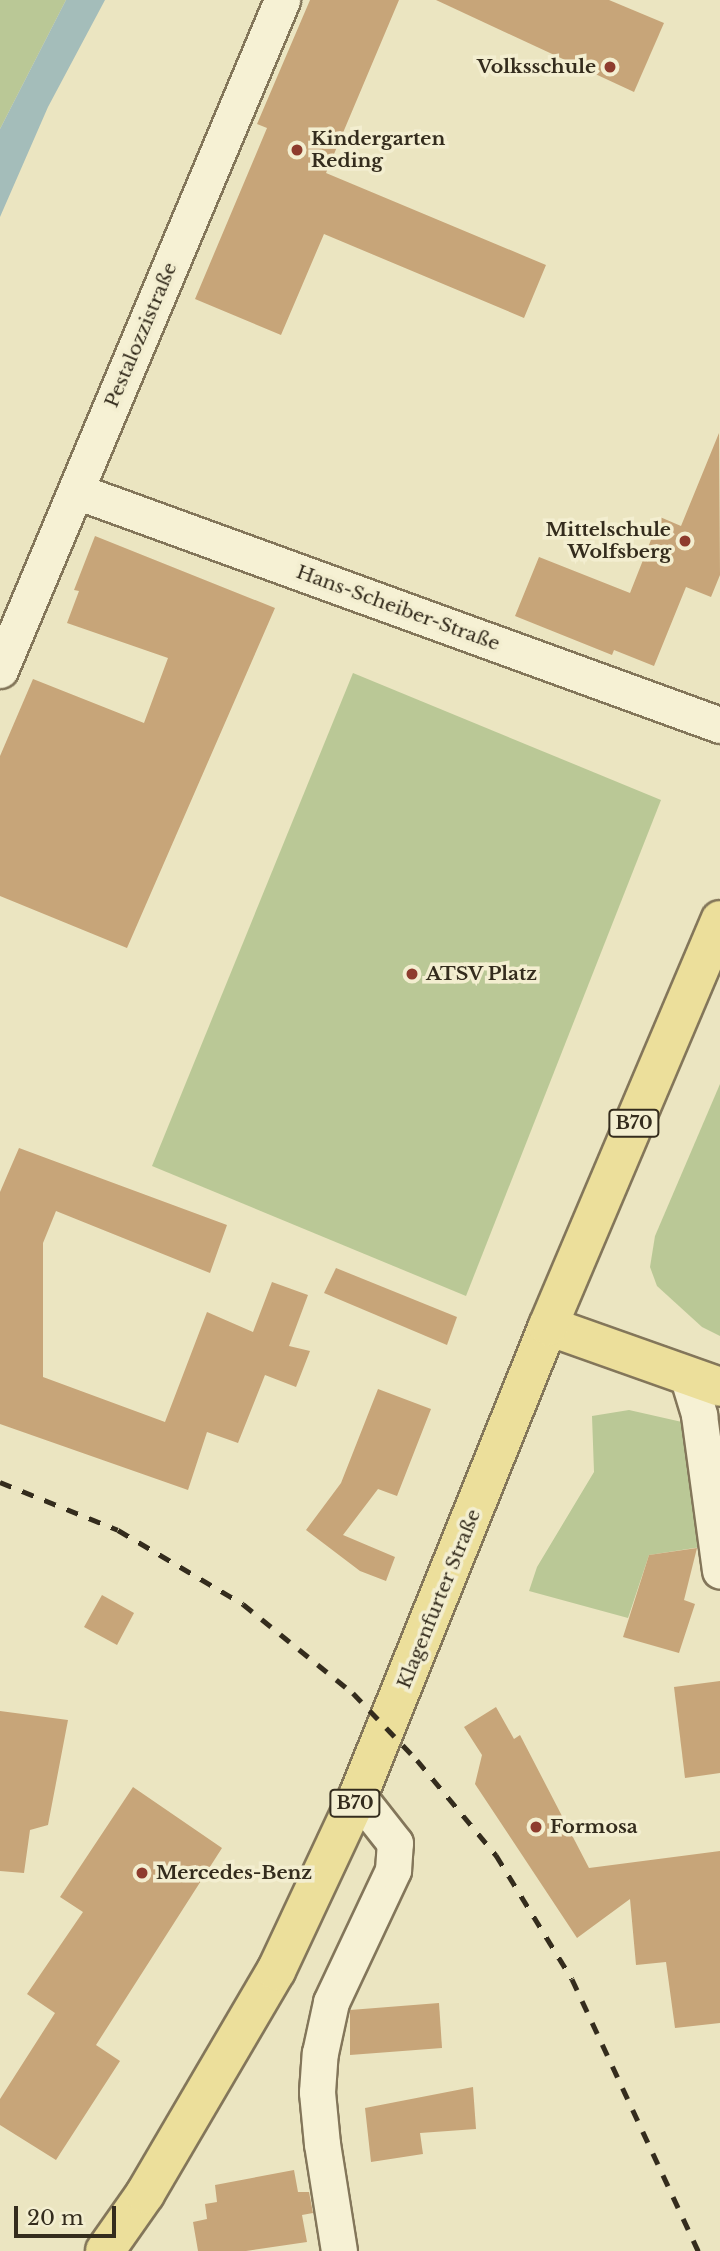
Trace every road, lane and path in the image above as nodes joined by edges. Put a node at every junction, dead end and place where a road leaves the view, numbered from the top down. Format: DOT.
graph roads {
  1 [pos="282,0"];
  2 [pos="76,491"];
  3 [pos="0,670"];
  4 [pos="720,725"];
  5 [pos="720,920"];
  6 [pos="548,1326"];
  7 [pos="704,1382"];
  8 [pos="720,1571"];
  9 [pos="358,1796"];
  10 [pos="105,2251"];
  11 [pos="339,2251"];
  1 -- 2 [label="street, Pestalozzistraße"];
  2 -- 3 [label="street, Pestalozzistraße"];
  2 -- 4 [label="street, Hans-Scheiber-Straße"];
  5 -- 6 [label="main road, Klagenfurter Straße / B70"];
  6 -- 7 [label="main road"];
  6 -- 9 [label="main road, Klagenfurter Straße / B70"];
  7 -- 8 [label="street"];
  9 -- 10 [label="main road, Klagenfurter Straße / B70"];
  9 -- 11 [label="street"];
}
